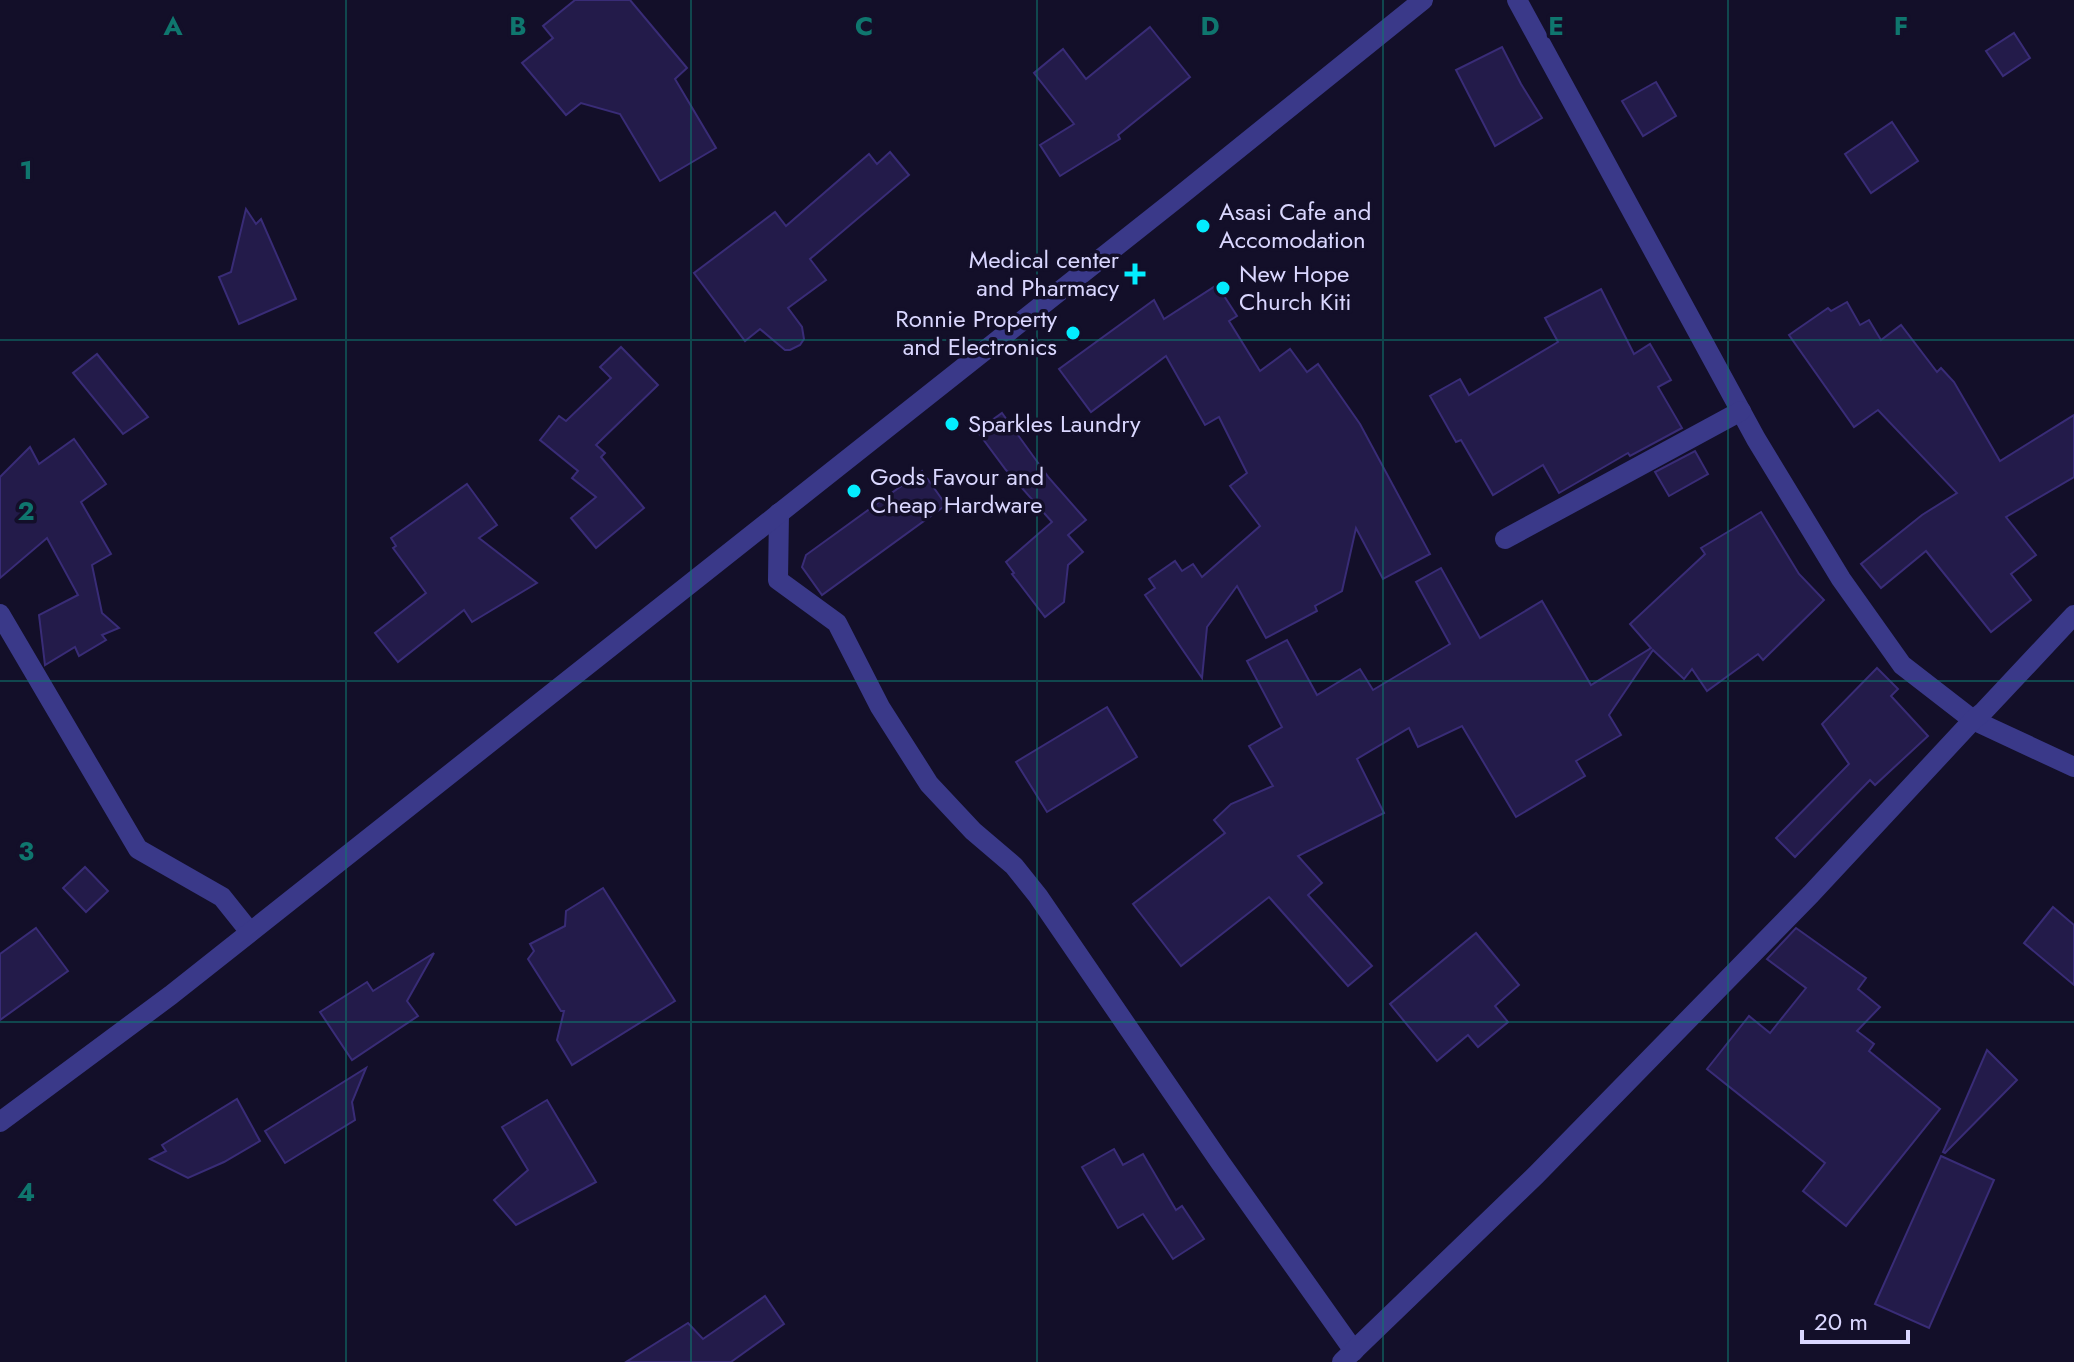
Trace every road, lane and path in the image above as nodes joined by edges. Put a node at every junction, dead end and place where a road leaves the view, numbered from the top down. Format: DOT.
graph roads {
  1 [pos="1423,0"];
  2 [pos="1517,0"];
  3 [pos="1741,411"];
  4 [pos="779,513"];
  5 [pos="1505,539"];
  6 [pos="0,614"];
  7 [pos="2074,615"];
  8 [pos="1973,720"];
  9 [pos="2074,767"];
  10 [pos="250,932"];
  11 [pos="0,1122"];
  12 [pos="1348,1356"];
  1 -- 4 [label="street"];
  2 -- 3 [label="street"];
  3 -- 5 [label="street"];
  3 -- 8 [label="street"];
  4 -- 10 [label="street"];
  4 -- 12 [label="street"];
  6 -- 10 [label="street"];
  7 -- 8 [label="street"];
  8 -- 9 [label="street"];
  8 -- 12 [label="street"];
  10 -- 11 [label="street"];
}
